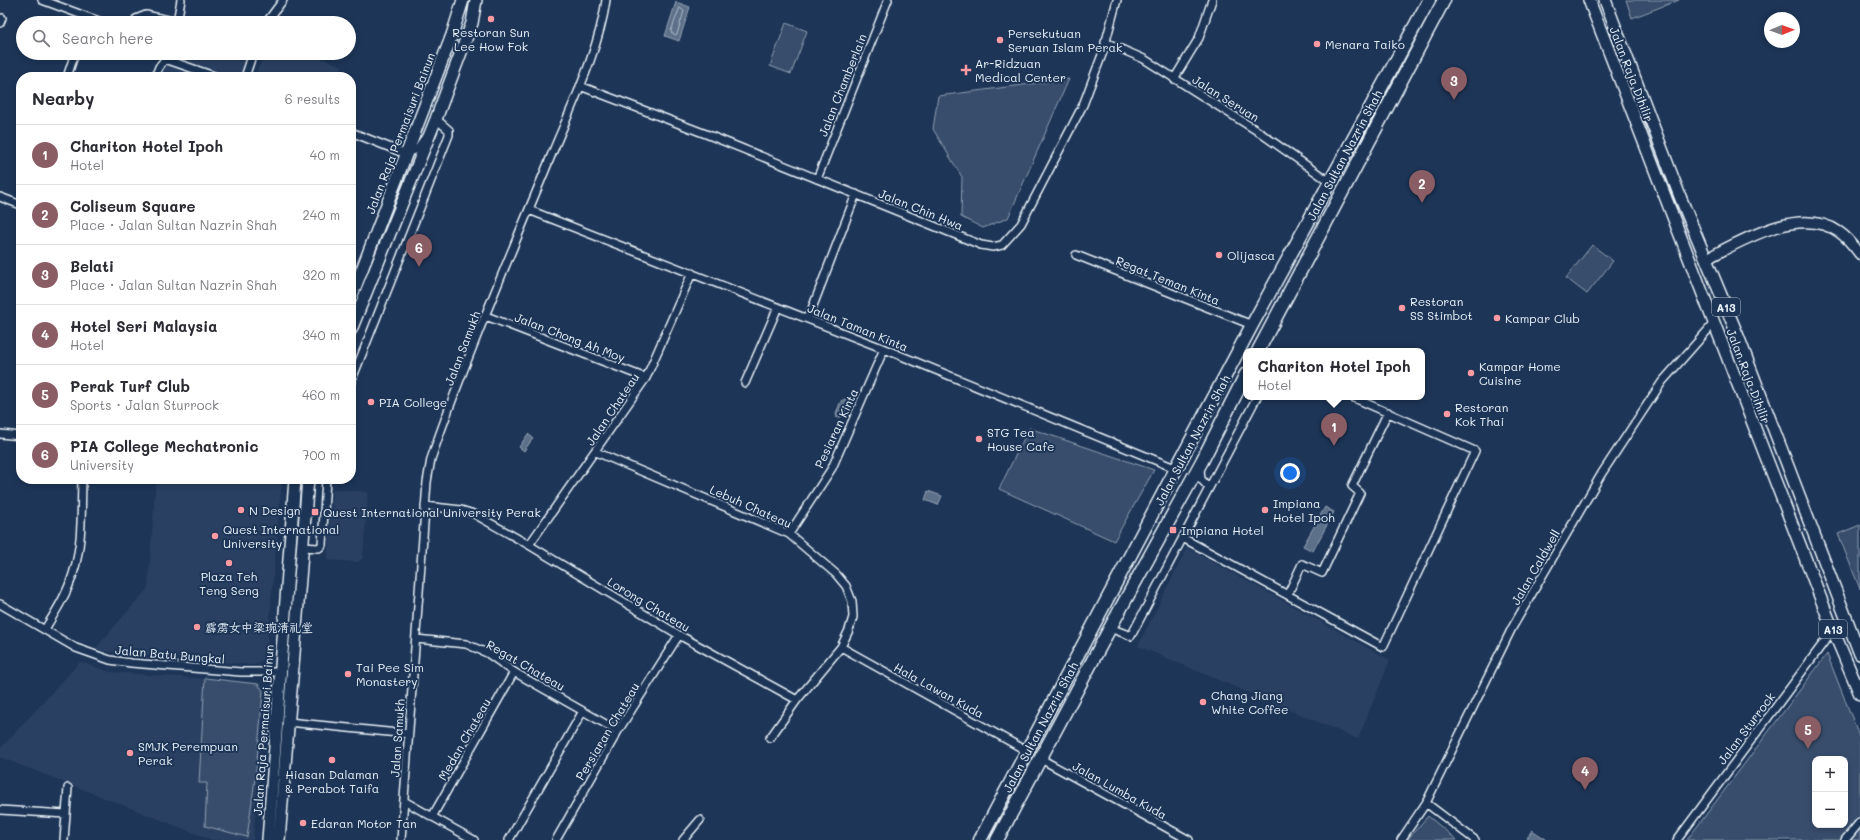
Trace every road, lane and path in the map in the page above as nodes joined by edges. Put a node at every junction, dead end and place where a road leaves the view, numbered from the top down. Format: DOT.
graph roads {
  1 [pos="42,0"];
  2 [pos="181,0"];
  3 [pos="283,0"];
  4 [pos="463,0"];
  5 [pos="476,0"];
  6 [pos="606,0"];
  7 [pos="888,0"];
  8 [pos="1116,0"];
  9 [pos="1212,0"];
  10 [pos="1429,0"];
  11 [pos="1444,0"];
  12 [pos="1589,0"];
  13 [pos="1605,0"];
  14 [pos="85,16"];
  15 [pos="179,16"];
  16 [pos="271,16"];
  17 [pos="1105,42"];
  18 [pos="72,60"];
  19 [pos="161,60"];
  20 [pos="173,60"];
  21 [pos="251,60"];
  22 [pos="68,72"];
  23 [pos="156,72"];
  24 [pos="204,72"];
  25 [pos="247,72"];
  26 [pos="1174,79"];
  27 [pos="580,86"];
  28 [pos="435,121"];
  29 [pos="356,134"];
  30 [pos="406,154"];
  31 [pos="817,178"];
  32 [pos="1330,182"];
  33 [pos="856,194"];
  34 [pos="0,197"];
  35 [pos="16,203"];
  36 [pos="529,210"];
  37 [pos="1860,254"];
  38 [pos="1076,255"];
  39 [pos="1706,259"];
  40 [pos="692,273"];
  41 [pos="356,285"];
  42 [pos="778,307"];
  43 [pos="486,316"];
  44 [pos="356,318"];
  45 [pos="808,319"];
  46 [pos="1715,322"];
  47 [pos="1252,325"];
  48 [pos="884,348"];
  49 [pos="1260,348"];
  50 [pos="356,369"];
  51 [pos="646,378"];
  52 [pos="1243,380"];
  53 [pos="745,383"];
  54 [pos="1243,383"];
  55 [pos="1220,386"];
  56 [pos="1255,400"];
  57 [pos="1359,400"];
  58 [pos="1227,410"];
  59 [pos="1388,412"];
  60 [pos="0,434"];
  61 [pos="16,436"];
  62 [pos="596,452"];
  63 [pos="1202,461"];
  64 [pos="1177,469"];
  65 [pos="82,484"];
  66 [pos="295,484"];
  67 [pos="308,484"];
  68 [pos="326,484"];
  69 [pos="1209,488"];
  70 [pos="425,506"];
  71 [pos="789,534"];
  72 [pos="1183,538"];
  73 [pos="530,545"];
  74 [pos="302,547"];
  75 [pos="1288,594"];
  76 [pos="0,604"];
  77 [pos="1110,628"];
  78 [pos="45,629"];
  79 [pos="1833,630"];
  80 [pos="296,634"];
  81 [pos="679,635"];
  82 [pos="416,639"];
  83 [pos="841,647"];
  84 [pos="1860,654"];
  85 [pos="280,672"];
  86 [pos="514,672"];
  87 [pos="1860,694"];
  88 [pos="797,700"];
  89 [pos="583,711"];
  90 [pos="288,722"];
  91 [pos="618,731"];
  92 [pos="408,734"];
  93 [pos="770,738"];
  94 [pos="1027,751"];
  95 [pos="1041,759"];
  96 [pos="68,788"];
  97 [pos="404,801"];
  98 [pos="1426,802"];
  99 [pos="0,810"];
  100 [pos="66,814"];
  101 [pos="432,817"];
  102 [pos="700,820"];
  103 [pos="1860,822"];
  104 [pos="64,840"];
  105 [pos="268,840"];
  106 [pos="279,840"];
  107 [pos="401,840"];
  108 [pos="474,840"];
  109 [pos="509,840"];
  110 [pos="556,840"];
  111 [pos="683,840"];
  112 [pos="980,840"];
  113 [pos="997,840"];
  114 [pos="1189,840"];
  115 [pos="1401,840"];
  116 [pos="1475,840"];
  117 [pos="1677,840"];
  118 [pos="1845,840"];
  1 -- 14 [label="street"];
  2 -- 15 [label="street"];
  3 -- 16 [label="street"];
  4 -- 30 [label="main road, Jalan Raja Permaisuri Bainun"];
  5 -- 28 [label="main road"];
  6 -- 27 [label="street, Jalan Samukh"];
  7 -- 31 [label="street, Jalan Chamberlain"];
  8 -- 17 [label="street, Jalan Chin Hwa"];
  9 -- 26 [label="street"];
  10 -- 32 [label="highway, Jalan Sultan Nazrin Shah"];
  11 -- 49 [label="highway, Jalan Sultan Nazrin Shah"];
  12 -- 46 [label="main road, Jalan Raja Dihilir / A13"];
  13 -- 39 [label="main road, Jalan Raja Dihilir / A13"];
  17 -- 26 [label="street, Jalan Seruan"];
  17 -- 33 [label="street, Jalan Chin Hwa"];
  18 -- 22 [label="street"];
  19 -- 23 [label="street"];
  20 -- 24 [label="street"];
  21 -- 25 [label="street"];
  26 -- 32 [label="street, Jalan Seruan"];
  27 -- 31 [label="street, Jalan Chin Hwa"];
  27 -- 36 [label="street, Jalan Samukh"];
  28 -- 30 [label="street"];
  28 -- 44 [label="main road"];
  28 -- 50 [label="street"];
  29 -- 30 [label="street"];
  30 -- 41 [label="main road, Jalan Raja Permaisuri Bainun"];
  31 -- 33 [label="street, Jalan Chin Hwa"];
  32 -- 47 [label="highway, Jalan Sultan Nazrin Shah"];
  33 -- 45 [label="street"];
  34 -- 35 [label="street"];
  36 -- 40 [label="street, Jalan Taman Kinta"];
  36 -- 43 [label="street, Jalan Samukh"];
  37 -- 39 [label="street"];
  38 -- 47 [label="street, Regat Teman Kinta"];
  39 -- 84 [label="main road, Jalan Raja Dihilir / A13"];
  40 -- 42 [label="street, Jalan Taman Kinta"];
  40 -- 51 [label="street, Jalan Chateau"];
  42 -- 45 [label="street, Jalan Taman Kinta"];
  42 -- 53 [label="street"];
  43 -- 51 [label="street, Jalan Chong Ah Moy"];
  43 -- 70 [label="street, Jalan Samukh"];
  45 -- 48 [label="street, Jalan Taman Kinta"];
  46 -- 79 [label="main road, Jalan Raja Dihilir / A13"];
  46 -- 98 [label="street, Jalan Caldwell"];
  47 -- 55 [label="highway, Jalan Sultan Nazrin Shah"];
  48 -- 64 [label="street, Jalan Taman Kinta"];
  48 -- 71 [label="street, Pesiaran Kinta"];
  51 -- 62 [label="street, Jalan Chateau"];
  52 -- 55 [label="highway"];
  54 -- 58 [label="highway, Jalan Sultan Nazrin Shah"];
  55 -- 64 [label="highway, Jalan Sultan Nazrin Shah"];
  56 -- 69 [label="street"];
  57 -- 59 [label="street"];
  58 -- 63 [label="highway, Jalan Sultan Nazrin Shah"];
  58 -- 64 [label="highway"];
  59 -- 75 [label="street"];
  59 -- 75 [label="street"];
  60 -- 61 [label="street"];
  62 -- 71 [label="street, Lebuh Chateau"];
  62 -- 73 [label="street, Jalan Chateau"];
  63 -- 69 [label="street"];
  63 -- 77 [label="highway, Jalan Sultan Nazrin Shah"];
  64 -- 94 [label="highway, Jalan Sultan Nazrin Shah"];
  65 -- 78 [label="street"];
  66 -- 85 [label="main road, Jalan Raja Permaisuri Bainun"];
  67 -- 74 [label="main road, Jalan Raja Permaisuri Bainun"];
  68 -- 74 [label="street"];
  69 -- 72 [label="street"];
  70 -- 73 [label="street, Lorong Chateau"];
  70 -- 82 [label="street, Jalan Samukh"];
  71 -- 83 [label="street, Lebuh Chateau"];
  72 -- 75 [label="street"];
  72 -- 77 [label="street"];
  73 -- 81 [label="street, Lorong Chateau"];
  74 -- 80 [label="main road, Jalan Raja Permaisuri Bainun"];
  76 -- 78 [label="street, Jalan Batu Bungkal"];
  77 -- 95 [label="highway, Jalan Sultan Nazrin Shah"];
  78 -- 85 [label="street, Jalan Batu Bungkal"];
  79 -- 87 [label="main road, Jalan Raja Dihilir / A13"];
  79 -- 117 [label="street, Jalan Sturrock"];
  80 -- 85 [label="main road"];
  80 -- 90 [label="main road, Jalan Raja Permaisuri Bainun"];
  81 -- 88 [label="street, Lorong Chateau"];
  81 -- 91 [label="street, Persiaran Chateau"];
  82 -- 86 [label="street, Regat Chateau"];
  82 -- 92 [label="street, Jalan Samukh"];
  83 -- 88 [label="street"];
  83 -- 94 [label="street, Hala Lawan Kuda"];
  85 -- 105 [label="main road, Jalan Raja Permaisuri Bainun"];
  86 -- 89 [label="street, Regat Chateau"];
  86 -- 101 [label="street, Medan Chateau"];
  88 -- 93 [label="street"];
  89 -- 91 [label="street, Regat Chateau"];
  89 -- 109 [label="street"];
  90 -- 92 [label="street"];
  90 -- 106 [label="main road, Jalan Raja Permaisuri Bainun"];
  91 -- 110 [label="street, Persiaran Chateau"];
  92 -- 97 [label="street, Jalan Samukh"];
  94 -- 112 [label="highway, Jalan Sultan Nazrin Shah"];
  95 -- 113 [label="highway, Jalan Sultan Nazrin Shah"];
  95 -- 114 [label="street, Jalan Lumba Kuda"];
  96 -- 100 [label="street"];
  97 -- 101 [label="street"];
  97 -- 107 [label="street, Jalan Samukh"];
  98 -- 115 [label="street, Jalan Caldwell"];
  98 -- 116 [label="street"];
  99 -- 100 [label="street"];
  100 -- 104 [label="street"];
  101 -- 108 [label="street"];
  102 -- 111 [label="street"];
  103 -- 118 [label="street"];
}
